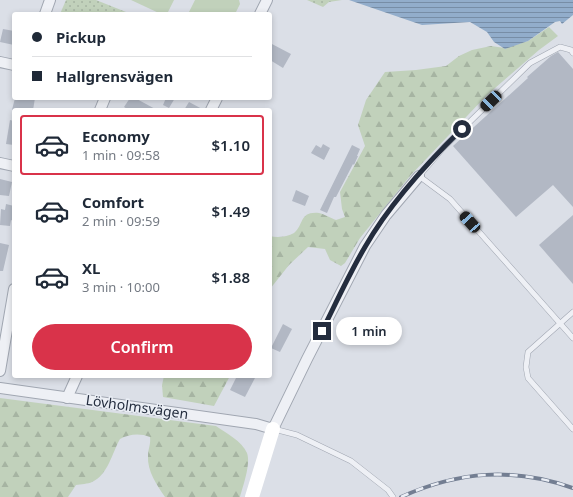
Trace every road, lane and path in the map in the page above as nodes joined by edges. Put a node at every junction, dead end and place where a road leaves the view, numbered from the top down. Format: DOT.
graph roads {
  1 [pos="50,0"];
  2 [pos="267,0"];
  3 [pos="47,12"];
  4 [pos="261,12"];
  5 [pos="573,53"];
  6 [pos="0,62"];
  7 [pos="12,65"];
  8 [pos="0,163"];
  9 [pos="12,166"];
  10 [pos="419,176"];
  11 [pos="12,301"];
  12 [pos="573,312"];
  13 [pos="560,324"];
  14 [pos="573,338"];
  15 [pos="0,371"];
  16 [pos="76,378"];
  17 [pos="0,388"];
  18 [pos="67,398"];
  19 [pos="273,429"];
  20 [pos="573,429"];
  21 [pos="252,497"];
  22 [pos="393,497"];
  1 -- 3 [label="street"];
  2 -- 4 [label="street"];
  5 -- 10 [label="lane"];
  6 -- 7 [label="street"];
  8 -- 9 [label="street"];
  10 -- 13 [label="lane"];
  10 -- 19 [label="street"];
  11 -- 15 [label="street"];
  12 -- 13 [label="lane"];
  13 -- 14 [label="lane"];
  13 -- 20 [label="lane"];
  16 -- 18 [label="street"];
  17 -- 18 [label="street, Lövholmsvägen"];
  18 -- 19 [label="street, Lövholmsvägen"];
  19 -- 21 [label="street"];
  19 -- 22 [label="lane"];
}
